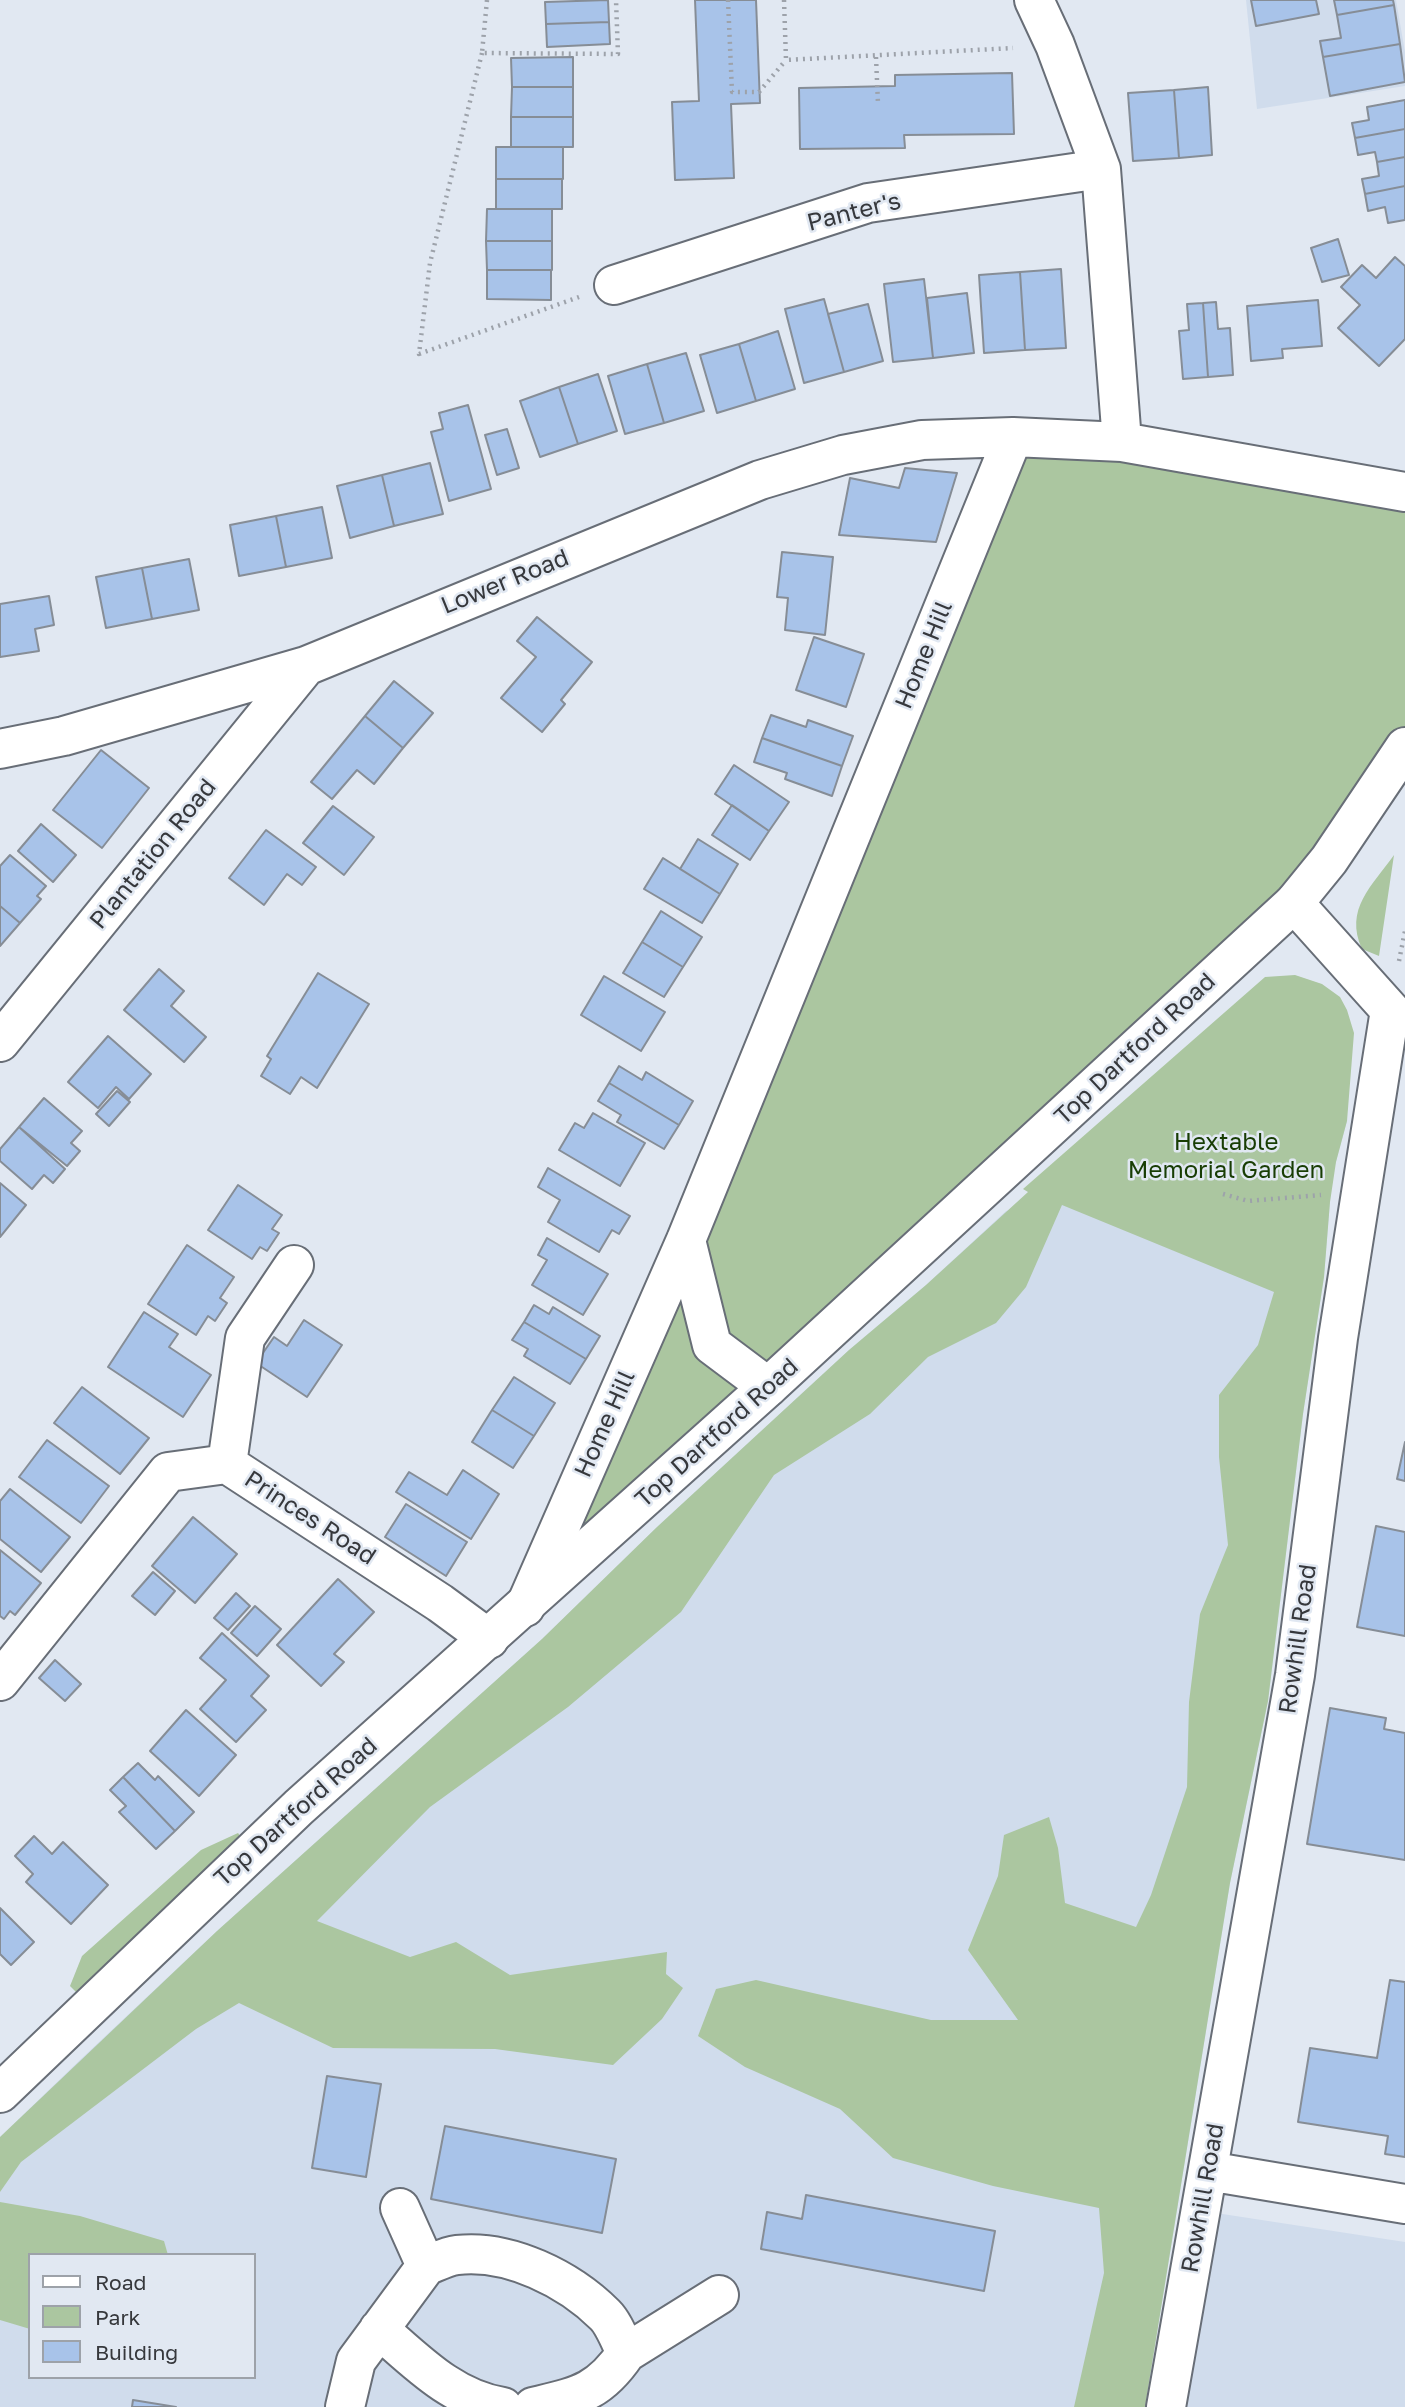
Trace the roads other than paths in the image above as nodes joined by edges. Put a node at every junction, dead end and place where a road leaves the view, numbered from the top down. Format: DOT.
graph roads {
  1 [pos="1034,0"];
  2 [pos="1101,169"];
  3 [pos="614,285"];
  4 [pos="1013,437"];
  5 [pos="1122,442"];
  6 [pos="1405,492"];
  7 [pos="306,666"];
  8 [pos="1405,747"];
  9 [pos="0,749"];
  10 [pos="1294,903"];
  11 [pos="0,1042"];
  12 [pos="685,1240"];
  13 [pos="294,1265"];
  14 [pos="768,1387"];
  15 [pos="226,1464"];
  16 [pos="525,1608"];
  17 [pos="489,1639"];
  18 [pos="0,1681"];
  19 [pos="0,2093"];
  20 [pos="1208,2171"];
  21 [pos="1405,2204"];
  22 [pos="400,2208"];
  23 [pos="426,2266"];
  24 [pos="719,2295"];
  25 [pos="379,2329"];
  26 [pos="626,2353"];
  27 [pos="345,2407"];
  28 [pos="503,2407"];
  29 [pos="533,2407"];
  30 [pos="1166,2407"];
  1 -- 2 [label="street"];
  2 -- 3 [label="street, Panter's"];
  2 -- 5 [label="street"];
  4 -- 5 [label="street"];
  4 -- 7 [label="street, Lower Road"];
  4 -- 12 [label="street, Home Hill"];
  5 -- 6 [label="street"];
  7 -- 9 [label="street, Lower Road"];
  7 -- 11 [label="street, Plantation Road"];
  8 -- 10 [label="street, Top Dartford Road"];
  10 -- 14 [label="street, Top Dartford Road"];
  10 -- 20 [label="street, Rowhill Road"];
  12 -- 14 [label="street"];
  12 -- 16 [label="street, Home Hill"];
  13 -- 15 [label="street"];
  14 -- 16 [label="street, Top Dartford Road"];
  15 -- 17 [label="street, Princes Road"];
  15 -- 18 [label="street, Princes Road"];
  16 -- 17 [label="street, Top Dartford Road"];
  17 -- 19 [label="street, Top Dartford Road"];
  20 -- 21 [label="street"];
  20 -- 30 [label="street, Rowhill Road"];
  22 -- 23 [label="street"];
  23 -- 25 [label="street"];
  23 -- 26 [label="street"];
  24 -- 26 [label="street"];
  25 -- 27 [label="street"];
  25 -- 28 [label="street"];
  26 -- 29 [label="street"];
}
